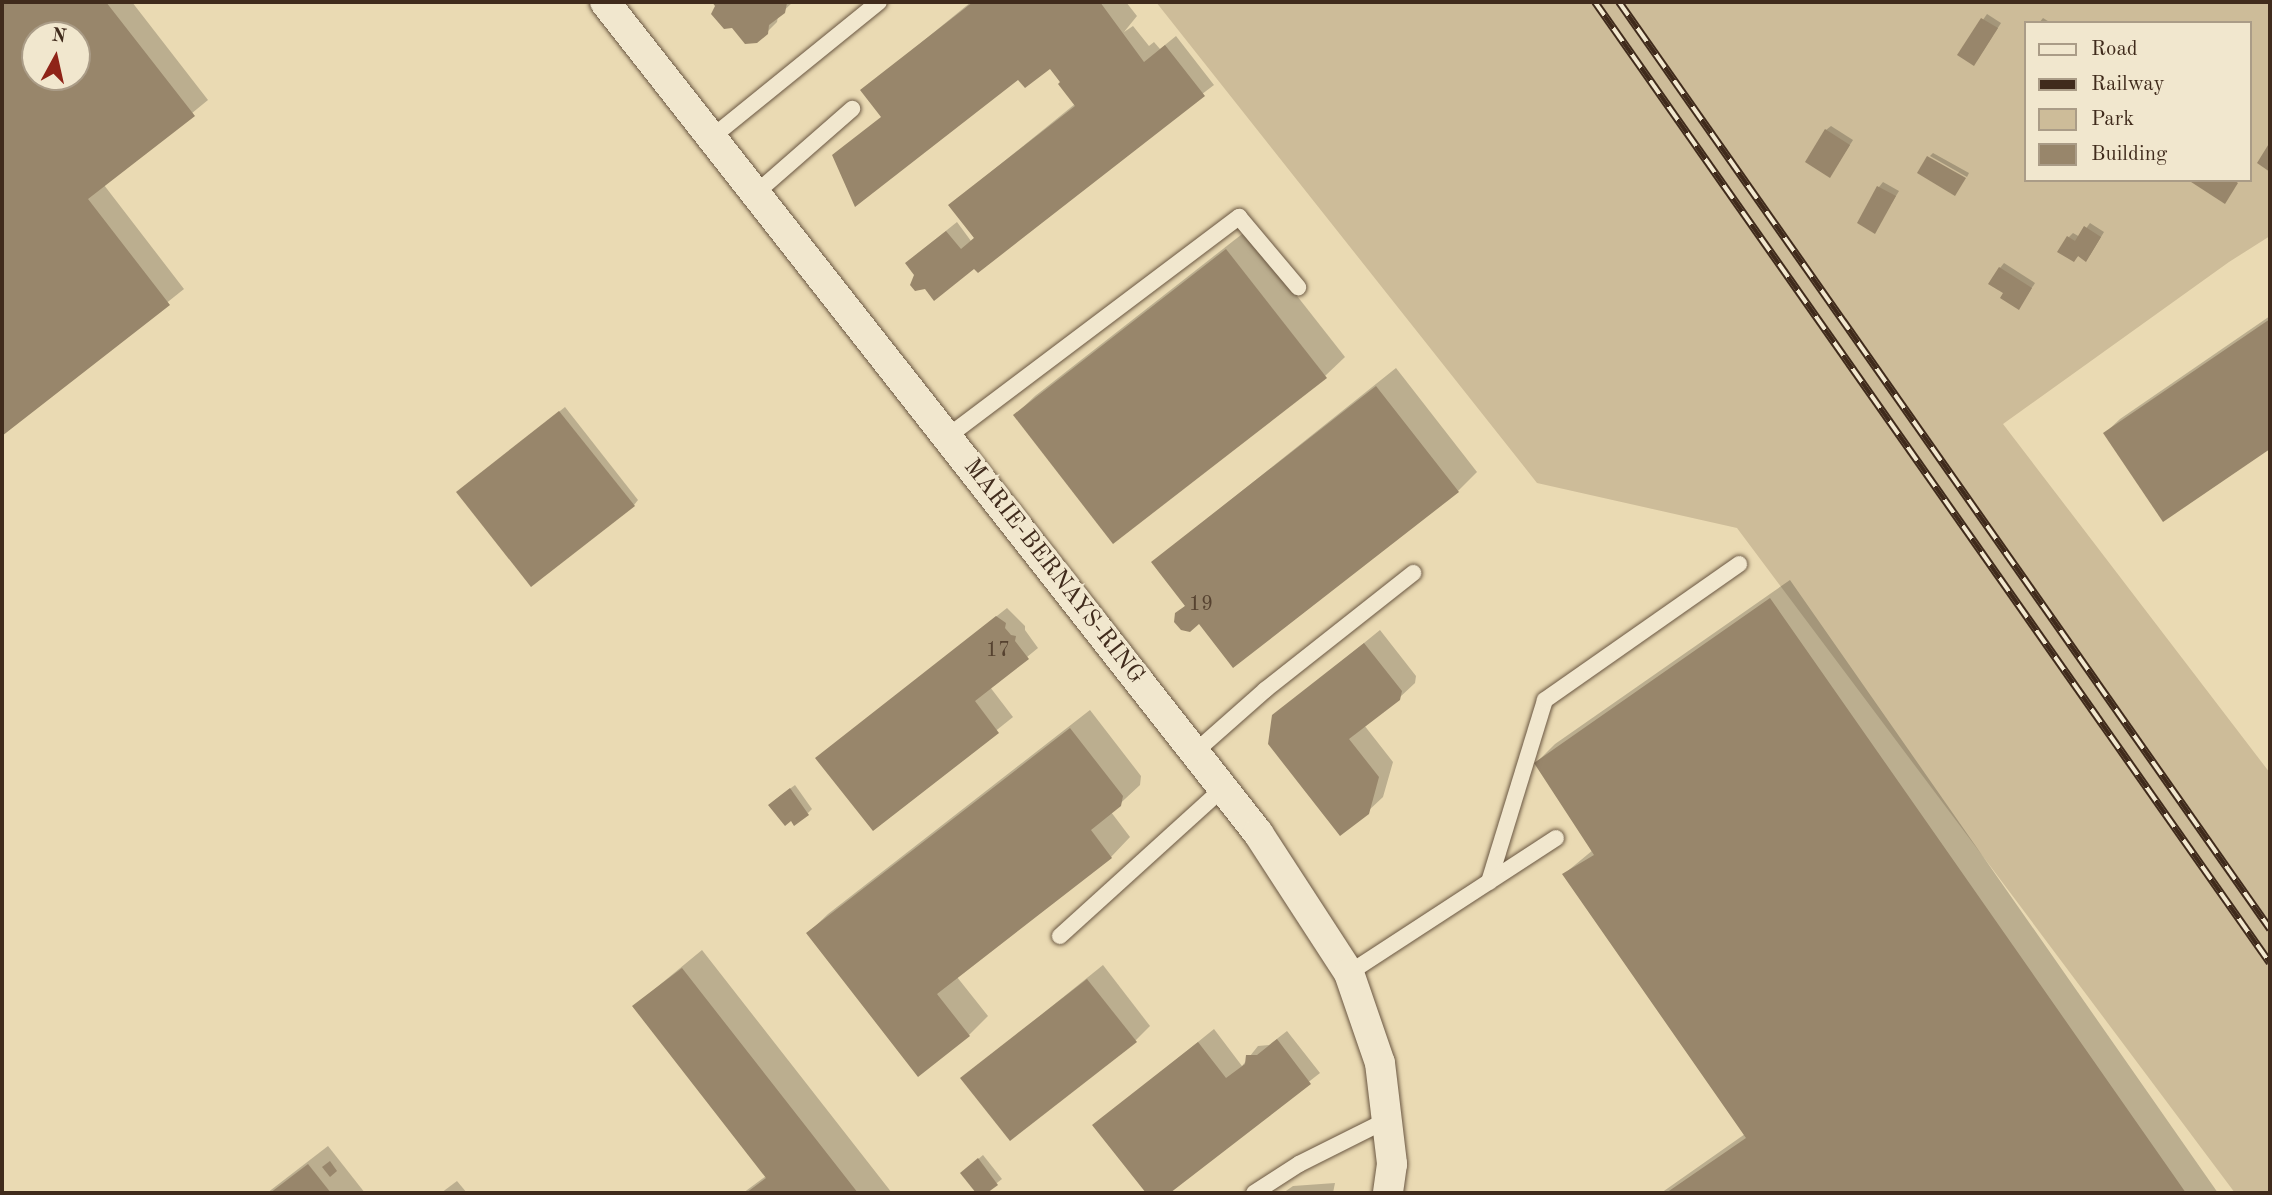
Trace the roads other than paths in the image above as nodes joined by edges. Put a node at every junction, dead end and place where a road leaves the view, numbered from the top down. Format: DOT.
graph roads {
  1 [pos="605,2"];
  2 [pos="879,2"];
  3 [pos="852,109"];
  4 [pos="711,138"];
  5 [pos="755,193"];
  6 [pos="1298,287"];
  7 [pos="947,437"];
  8 [pos="1739,564"];
  9 [pos="1413,573"];
  10 [pos="1195,752"];
  11 [pos="1223,789"];
  12 [pos="1556,838"];
  13 [pos="1489,882"];
  14 [pos="1060,936"];
  15 [pos="1349,973"];
  16 [pos="1387,1120"];
  17 [pos="1254,1193"];
  18 [pos="1388,1193"];
  1 -- 4 [label="street, MARIE-BERNAYS-RING"];
  2 -- 4 [label="lane"];
  3 -- 5 [label="lane"];
  4 -- 5 [label="street, MARIE-BERNAYS-RING"];
  5 -- 7 [label="street, MARIE-BERNAYS-RING"];
  6 -- 7 [label="lane"];
  7 -- 10 [label="street, MARIE-BERNAYS-RING"];
  8 -- 13 [label="lane"];
  9 -- 10 [label="lane"];
  10 -- 11 [label="street, MARIE-BERNAYS-RING"];
  11 -- 14 [label="lane"];
  11 -- 15 [label="street, MARIE-BERNAYS-RING"];
  12 -- 13 [label="lane"];
  13 -- 15 [label="lane"];
  15 -- 16 [label="street, MARIE-BERNAYS-RING"];
  16 -- 17 [label="lane"];
  16 -- 18 [label="street, MARIE-BERNAYS-RING"];
}
